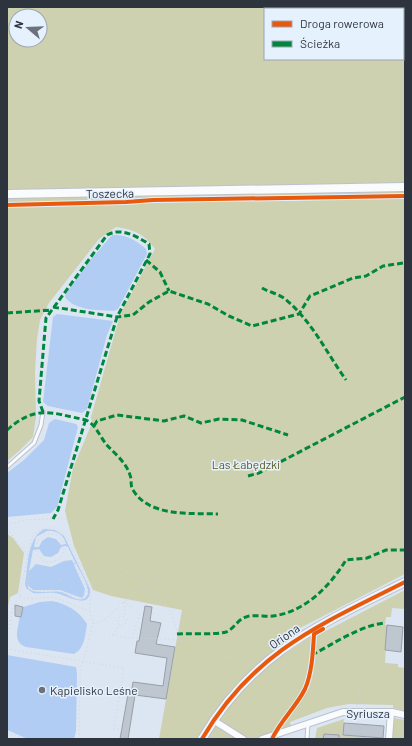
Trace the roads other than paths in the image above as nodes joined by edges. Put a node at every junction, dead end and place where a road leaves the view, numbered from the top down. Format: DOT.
graph roads {
  1 [pos="405,187"];
  2 [pos="7,194"];
  3 [pos="43,412"];
  4 [pos="7,466"];
  5 [pos="405,582"];
  6 [pos="392,711"];
  7 [pos="405,715"];
  8 [pos="213,720"];
  9 [pos="308,724"];
  10 [pos="202,739"];
  11 [pos="243,739"];
  12 [pos="262,739"];
  13 [pos="307,739"];
  14 [pos="389,739"];
  1 -- 2 [label="main road, Toszecka"];
  3 -- 4 [label="lane"];
  5 -- 8 [label="main road, Oriona"];
  6 -- 7 [label="street, Syriusza"];
  6 -- 9 [label="street, Syriusza"];
  6 -- 14 [label="street"];
  8 -- 10 [label="main road, Oriona"];
  8 -- 11 [label="street"];
  9 -- 12 [label="street, Syriusza"];
  9 -- 13 [label="lane"];
}
